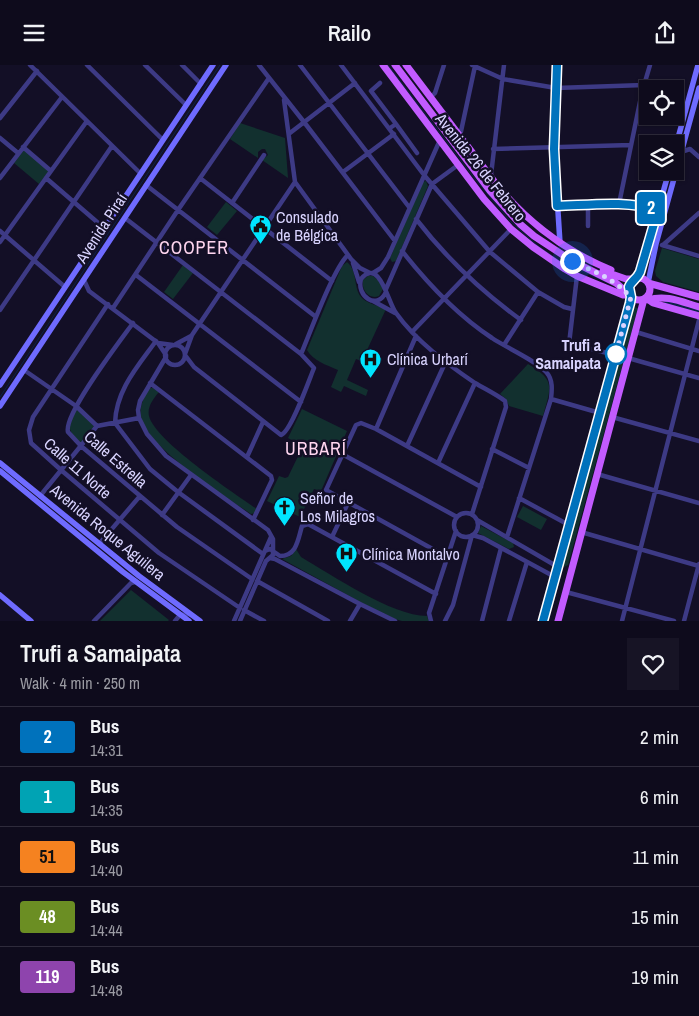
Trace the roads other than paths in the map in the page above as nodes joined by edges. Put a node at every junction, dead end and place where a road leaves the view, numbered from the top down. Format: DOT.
graph roads {
  1 [pos="30,65"];
  2 [pos="87,65"];
  3 [pos="145,65"];
  4 [pos="182,65"];
  5 [pos="213,65"];
  6 [pos="226,65"];
  7 [pos="259,65"];
  8 [pos="300,65"];
  9 [pos="342,65"];
  10 [pos="383,65"];
  11 [pos="395,65"];
  12 [pos="400,65"];
  13 [pos="406,65"];
  14 [pos="444,65"];
  15 [pos="504,65"];
  16 [pos="557,65"];
  17 [pos="650,65"];
  18 [pos="698,65"];
  19 [pos="473,66"];
  20 [pos="37,71"];
  21 [pos="269,78"];
  22 [pos="503,79"];
  23 [pos="646,80"];
  24 [pos="201,83"];
  25 [pos="355,83"];
  26 [pos="380,83"];
  27 [pos="639,85"];
  28 [pos="699,88"];
  29 [pos="556,89"];
  30 [pos="283,96"];
  31 [pos="62,97"];
  32 [pos="430,98"];
  33 [pos="329,103"];
  34 [pos="186,105"];
  35 [pos="639,106"];
  36 [pos="686,111"];
  37 [pos="0,118"];
  38 [pos="446,118"];
  39 [pos="87,121"];
  40 [pos="304,122"];
  41 [pos="396,124"];
  42 [pos="390,128"];
  43 [pos="451,132"];
  44 [pos="290,133"];
  45 [pos="394,134"];
  46 [pos="679,135"];
  47 [pos="460,136"];
  48 [pos="0,138"];
  49 [pos="163,140"];
  50 [pos="440,140"];
  51 [pos="684,141"];
  52 [pos="631,145"];
  53 [pos="112,146"];
  54 [pos="23,147"];
  55 [pos="493,149"];
  56 [pos="554,149"];
  57 [pos="684,151"];
  58 [pos="18,153"];
  59 [pos="418,153"];
  60 [pos="368,154"];
  61 [pos="264,155"];
  62 [pos="699,157"];
  63 [pos="458,165"];
  64 [pos="51,171"];
  65 [pos="343,172"];
  66 [pos="140,174"];
  67 [pos="424,175"];
  68 [pos="490,176"];
  69 [pos="0,178"];
  70 [pos="46,178"];
  71 [pos="200,178"];
  72 [pos="666,180"];
  73 [pos="673,180"];
  74 [pos="295,183"];
  75 [pos="432,184"];
  76 [pos="146,185"];
  77 [pos="74,202"];
  78 [pos="232,203"];
  79 [pos="619,204"];
  80 [pos="588,205"];
  81 [pos="126,206"];
  82 [pos="557,206"];
  83 [pos="410,207"];
  84 [pos="178,210"];
  85 [pos="658,210"];
  86 [pos="699,213"];
  87 [pos="125,218"];
  88 [pos="416,219"];
  89 [pos="655,221"];
  90 [pos="588,226"];
  91 [pos="104,228"];
  92 [pos="264,228"];
  93 [pos="511,229"];
  94 [pos="0,231"];
  95 [pos="5,235"];
  96 [pos="395,241"];
  97 [pos="0,242"];
  98 [pos="157,242"];
  99 [pos="560,243"];
  100 [pos="656,245"];
  101 [pos="663,245"];
  102 [pos="402,251"];
  103 [pos="490,252"];
  104 [pos="348,255"];
  105 [pos="699,256"];
  106 [pos="388,257"];
  107 [pos="352,259"];
  108 [pos="242,260"];
  109 [pos="34,261"];
  110 [pos="397,263"];
  111 [pos="371,273"];
  112 [pos="136,275"];
  113 [pos="466,276"];
  114 [pos="577,276"];
  115 [pos="634,279"];
  116 [pos="84,280"];
  117 [pos="332,281"];
  118 [pos="649,284"];
  119 [pos="359,285"];
  120 [pos="65,287"];
  121 [pos="77,290"];
  122 [pos="90,291"];
  123 [pos="386,291"];
  124 [pos="221,292"];
  125 [pos="538,292"];
  126 [pos="629,295"];
  127 [pos="699,297"];
  128 [pos="443,298"];
  129 [pos="646,299"];
  130 [pos="373,301"];
  131 [pos="699,303"];
  132 [pos="108,304"];
  133 [pos="699,307"];
  134 [pos="113,309"];
  135 [pos="572,309"];
  136 [pos="0,310"];
  137 [pos="50,312"];
  138 [pos="396,314"];
  139 [pos="58,316"];
  140 [pos="316,317"];
  141 [pos="699,318"];
  142 [pos="521,320"];
  143 [pos="133,323"];
  144 [pos="199,323"];
  145 [pos="636,332"];
  146 [pos="414,334"];
  147 [pos="192,335"];
  148 [pos="157,342"];
  149 [pos="174,345"];
  150 [pos="504,345"];
  151 [pos="692,349"];
  152 [pos="699,351"];
  153 [pos="185,354"];
  154 [pos="301,354"];
  155 [pos="616,355"];
  156 [pos="166,356"];
  157 [pos="628,358"];
  158 [pos="446,361"];
  159 [pos="176,364"];
  160 [pos="194,367"];
  161 [pos="160,369"];
  162 [pos="24,370"];
  163 [pos="686,374"];
  164 [pos="699,378"];
  165 [pos="0,383"];
  166 [pos="150,383"];
  167 [pos="475,383"];
  168 [pos="51,389"];
  169 [pos="551,399"];
  170 [pos="300,402"];
  171 [pos="0,406"];
  172 [pos="76,406"];
  173 [pos="600,413"];
  174 [pos="612,417"];
  175 [pos="139,418"];
  176 [pos="263,422"];
  177 [pos="115,423"];
  178 [pos="97,426"];
  179 [pos="376,429"];
  180 [pos="670,433"];
  181 [pos="699,441"];
  182 [pos="81,446"];
  183 [pos="407,446"];
  184 [pos="492,449"];
  185 [pos="342,455"];
  186 [pos="247,457"];
  187 [pos="0,463"];
  188 [pos="438,463"];
  189 [pos="529,468"];
  190 [pos="0,471"];
  191 [pos="61,471"];
  192 [pos="597,474"];
  193 [pos="191,475"];
  194 [pos="481,487"];
  195 [pos="655,490"];
  196 [pos="178,492"];
  197 [pos="40,496"];
  198 [pos="140,496"];
  199 [pos="519,498"];
  200 [pos="348,503"];
  201 [pos="699,503"];
  202 [pos="162,515"];
  203 [pos="472,515"];
  204 [pos="457,517"];
  205 [pos="253,519"];
  206 [pos="119,520"];
  207 [pos="477,520"];
  208 [pos="569,525"];
  209 [pos="456,531"];
  210 [pos="581,532"];
  211 [pos="272,535"];
  212 [pos="472,535"];
  213 [pos="332,537"];
  214 [pos="507,537"];
  215 [pos="99,544"];
  216 [pos="518,544"];
  217 [pos="501,548"];
  218 [pos="640,550"];
  219 [pos="264,553"];
  220 [pos="274,553"];
  221 [pos="513,554"];
  222 [pos="447,557"];
  223 [pos="269,559"];
  224 [pos="280,560"];
  225 [pos="527,562"];
  226 [pos="551,563"];
  227 [pos="699,565"];
  228 [pos="546,573"];
  229 [pos="562,575"];
  230 [pos="255,580"];
  231 [pos="135,582"];
  232 [pos="436,594"];
  233 [pos="0,595"];
  234 [pos="360,604"];
  235 [pos="178,606"];
  236 [pos="625,608"];
  237 [pos="242,609"];
  238 [pos="180,615"];
  239 [pos="190,618"];
  240 [pos="31,621"];
  241 [pos="94,621"];
  242 [pos="175,621"];
  243 [pos="200,621"];
  244 [pos="234,621"];
  245 [pos="240,621"];
  246 [pos="264,621"];
  247 [pos="328,621"];
  248 [pos="350,621"];
  249 [pos="396,621"];
  250 [pos="431,621"];
  251 [pos="445,621"];
  252 [pos="482,621"];
  253 [pos="509,621"];
  254 [pos="543,621"];
  255 [pos="558,621"];
  256 [pos="622,621"];
  257 [pos="674,621"];
  258 [pos="684,621"];
  1 -- 20 [label="street"];
  2 -- 49 [label="street"];
  3 -- 34 [label="street"];
  4 -- 24 [label="street"];
  5 -- 24 [label="main road, Avenida Piraí"];
  6 -- 76 [label="main road, Avenida Piraí"];
  7 -- 21 [label="street"];
  8 -- 33 [label="street"];
  9 -- 25 [label="street"];
  10 -- 50 [label="main road, Avenida 26 de Febrero"];
  11 -- 126 [label="main road, Avenida 26 de Febrero"];
  12 -- 43 [label="main road, Avenida 26 de Febrero"];
  13 -- 32 [label="main road, Avenida 26 de Febrero"];
  14 -- 32 [label="street"];
  15 -- 22 [label="street"];
  16 -- 29 [label="main road"];
  17 -- 23 [label="street"];
  18 -- 36 [label="main road"];
  19 -- 22 [label="street"];
  19 -- 47 [label="street"];
  20 -- 31 [label="street"];
  20 -- 37 [label="street"];
  21 -- 30 [label="street"];
  21 -- 71 [label="street"];
  22 -- 29 [label="street"];
  22 -- 55 [label="street"];
  24 -- 34 [label="main road, Avenida Piraí"];
  25 -- 33 [label="street"];
  25 -- 42 [label="street"];
  26 -- 41 [label="street"];
  27 -- 29 [label="street"];
  28 -- 51 [label="main road"];
  29 -- 56 [label="main road"];
  30 -- 40 [label="street"];
  30 -- 44 [label="street"];
  31 -- 39 [label="street"];
  31 -- 54 [label="street"];
  32 -- 38 [label="main road, Avenida 26 de Febrero"];
  33 -- 40 [label="street"];
  33 -- 60 [label="street"];
  34 -- 49 [label="main road, Avenida Piraí"];
  35 -- 52 [label="street"];
  36 -- 46 [label="main road"];
  38 -- 43 [label="main road"];
  38 -- 47 [label="main road, Avenida 26 de Febrero"];
  39 -- 53 [label="street"];
  39 -- 64 [label="street"];
  40 -- 44 [label="street"];
  40 -- 65 [label="street"];
  41 -- 42 [label="street"];
  41 -- 59 [label="street"];
  42 -- 45 [label="street"];
  43 -- 115 [label="main road, Avenida 26 de Febrero"];
  44 -- 74 [label="street"];
  45 -- 60 [label="street"];
  45 -- 67 [label="street"];
  47 -- 68 [label="main road, Avenida 26 de Febrero"];
  48 -- 58 [label="street"];
  49 -- 66 [label="main road, Avenida Piraí"];
  50 -- 63 [label="main road, Avenida 26 de Febrero"];
  50 -- 67 [label="street"];
  52 -- 56 [label="street"];
  52 -- 79 [label="street"];
  53 -- 66 [label="street"];
  53 -- 77 [label="street"];
  54 -- 58 [label="street"];
  54 -- 64 [label="street"];
  55 -- 56 [label="street"];
  55 -- 68 [label="street"];
  56 -- 82 [label="main road"];
  57 -- 62 [label="street"];
  58 -- 69 [label="street"];
  60 -- 65 [label="street"];
  60 -- 83 [label="street"];
  61 -- 78 [label="street"];
  63 -- 75 [label="street"];
  63 -- 93 [label="main road, Avenida 26 de Febrero"];
  64 -- 70 [label="street"];
  65 -- 96 [label="street"];
  66 -- 81 [label="main road, Avenida Piraí"];
  67 -- 75 [label="street"];
  67 -- 83 [label="street"];
  68 -- 99 [label="main road, Avenida 26 de Febrero"];
  70 -- 77 [label="street"];
  70 -- 95 [label="street"];
  71 -- 78 [label="street"];
  71 -- 84 [label="street"];
  72 -- 85 [label="main road"];
  73 -- 100 [label="main road"];
  74 -- 92 [label="street"];
  74 -- 104 [label="street"];
  75 -- 88 [label="street"];
  75 -- 103 [label="street"];
  76 -- 81 [label="main road, Avenida Piraí"];
  76 -- 84 [label="street"];
  77 -- 91 [label="street"];
  77 -- 109 [label="street"];
  78 -- 92 [label="street"];
  79 -- 80 [label="street"];
  79 -- 85 [label="street"];
  80 -- 82 [label="street"];
  80 -- 90 [label="street"];
  81 -- 87 [label="main road, Avenida Piraí"];
  81 -- 91 [label="main road, Avenida Piraí"];
  82 -- 99 [label="main road"];
  83 -- 96 [label="street"];
  84 -- 98 [label="street"];
  84 -- 108 [label="street"];
  85 -- 89 [label="main road"];
  86 -- 101 [label="street"];
  87 -- 98 [label="street"];
  87 -- 116 [label="main road, Avenida Piraí"];
  88 -- 102 [label="street"];
  88 -- 113 [label="street"];
  89 -- 100 [label="main road"];
  89 -- 115 [label="main road"];
  91 -- 120 [label="main road, Avenida Piraí"];
  92 -- 108 [label="street"];
  92 -- 117 [label="street"];
  93 -- 103 [label="street"];
  93 -- 114 [label="main road, Avenida 26 de Febrero"];
  94 -- 95 [label="street"];
  95 -- 97 [label="street"];
  95 -- 109 [label="street"];
  96 -- 106 [label="street"];
  98 -- 112 [label="street"];
  98 -- 124 [label="street"];
  99 -- 115 [label="main road, Avenida 26 de Febrero"];
  100 -- 101 [label="street"];
  100 -- 118 [label="main road"];
  101 -- 105 [label="street"];
  102 -- 110 [label="street"];
  102 -- 128 [label="street"];
  103 -- 113 [label="street"];
  103 -- 125 [label="street"];
  104 -- 107 [label="street"];
  104 -- 117 [label="street"];
  106 -- 110 [label="street"];
  106 -- 111 [label="street"];
  107 -- 111 [label="street"];
  107 -- 119 [label="street"];
  108 -- 124 [label="street"];
  108 -- 140 [label="street"];
  109 -- 120 [label="street"];
  109 -- 136 [label="street"];
  110 -- 123 [label="street"];
  111 -- 119 [label="street"];
  111 -- 123 [label="street"];
  112 -- 134 [label="street"];
  112 -- 144 [label="street"];
  113 -- 128 [label="street"];
  113 -- 142 [label="street"];
  114 -- 126 [label="main road, Avenida 26 de Febrero"];
  114 -- 135 [label="street"];
  115 -- 118 [label="main road"];
  115 -- 126 [label="main road"];
  116 -- 121 [label="main road, Avenida Piraí"];
  116 -- 122 [label="street"];
  117 -- 140 [label="street"];
  118 -- 127 [label="main road"];
  118 -- 129 [label="main road"];
  118 -- 131 [label="main road"];
  119 -- 130 [label="street"];
  120 -- 137 [label="main road, Avenida Piraí"];
  121 -- 122 [label="street"];
  121 -- 139 [label="main road, Avenida Piraí"];
  122 -- 132 [label="street"];
  123 -- 130 [label="street"];
  123 -- 138 [label="street"];
  124 -- 144 [label="street"];
  124 -- 154 [label="street"];
  125 -- 135 [label="street"];
  125 -- 142 [label="street"];
  126 -- 129 [label="main road"];
  126 -- 155 [label="main road"];
  128 -- 146 [label="street"];
  128 -- 150 [label="street"];
  129 -- 133 [label="main road"];
  129 -- 141 [label="main road"];
  129 -- 145 [label="main road"];
  130 -- 138 [label="street"];
  132 -- 134 [label="street"];
  132 -- 168 [label="street, Calle 11 Norte"];
  134 -- 143 [label="street"];
  135 -- 155 [label="street"];
  137 -- 139 [label="main road"];
  137 -- 165 [label="main road, Avenida Piraí"];
  138 -- 146 [label="street"];
  139 -- 162 [label="main road, Avenida Piraí"];
  140 -- 154 [label="street"];
  141 -- 151 [label="street"];
  142 -- 150 [label="street"];
  143 -- 148 [label="street"];
  143 -- 172 [label="street, Calle Estrella"];
  144 -- 147 [label="street"];
  144 -- 170 [label="street"];
  145 -- 151 [label="street"];
  145 -- 157 [label="main road"];
  146 -- 158 [label="street"];
  146 -- 179 [label="street"];
  147 -- 149 [label="street"];
  147 -- 153 [label="street"];
  148 -- 149 [label="street"];
  148 -- 156 [label="street"];
  148 -- 177 [label="street"];
  149 -- 153 [label="street"];
  149 -- 156 [label="street"];
  150 -- 169 [label="street"];
  151 -- 152 [label="street"];
  151 -- 163 [label="street"];
  153 -- 159 [label="street"];
  153 -- 160 [label="street"];
  154 -- 170 [label="street"];
  155 -- 173 [label="main road"];
  156 -- 159 [label="street"];
  156 -- 161 [label="street"];
  157 -- 163 [label="street"];
  157 -- 174 [label="main road"];
  158 -- 167 [label="street"];
  158 -- 183 [label="street"];
  159 -- 160 [label="street"];
  159 -- 161 [label="street"];
  160 -- 176 [label="street"];
  161 -- 166 [label="street"];
  162 -- 168 [label="street"];
  162 -- 171 [label="main road, Avenida Piraí"];
  163 -- 164 [label="street"];
  163 -- 180 [label="street"];
  166 -- 175 [label="street"];
  166 -- 186 [label="street"];
  167 -- 184 [label="street"];
  167 -- 188 [label="street"];
  168 -- 172 [label="street"];
  168 -- 191 [label="street, Calle 11 Norte"];
  169 -- 173 [label="street"];
  169 -- 189 [label="street"];
  170 -- 176 [label="street"];
  172 -- 178 [label="street"];
  172 -- 182 [label="street, Calle Estrella"];
  173 -- 208 [label="main road"];
  174 -- 180 [label="street"];
  174 -- 192 [label="main road"];
  175 -- 177 [label="street"];
  175 -- 193 [label="street"];
  176 -- 186 [label="street"];
  177 -- 178 [label="street"];
  177 -- 196 [label="street"];
  178 -- 182 [label="street"];
  179 -- 183 [label="street"];
  179 -- 185 [label="street"];
  180 -- 181 [label="street"];
  180 -- 195 [label="street"];
  182 -- 191 [label="street"];
  182 -- 198 [label="street, Calle Estrella"];
  183 -- 188 [label="street"];
  184 -- 189 [label="street"];
  184 -- 194 [label="street"];
  185 -- 200 [label="street"];
  185 -- 204 [label="street"];
  186 -- 205 [label="street"];
  187 -- 197 [label="main road, Avenida Roque Aguilera"];
  188 -- 194 [label="street"];
  189 -- 199 [label="street"];
  190 -- 231 [label="main road, Avenida Roque Aguilera"];
  191 -- 197 [label="street"];
  191 -- 206 [label="street, Calle 11 Norte"];
  192 -- 195 [label="street"];
  192 -- 210 [label="main road"];
  193 -- 196 [label="street"];
  193 -- 205 [label="street"];
  194 -- 203 [label="street"];
  195 -- 201 [label="street"];
  195 -- 218 [label="street"];
  196 -- 202 [label="street"];
  196 -- 219 [label="street"];
  197 -- 215 [label="main road, Avenida Roque Aguilera"];
  198 -- 202 [label="street, Calle Estrella"];
  198 -- 206 [label="street"];
  199 -- 208 [label="street"];
  199 -- 214 [label="street"];
  200 -- 213 [label="street"];
  200 -- 222 [label="street"];
  202 -- 230 [label="street, Calle Estrella"];
  203 -- 204 [label="street"];
  203 -- 207 [label="street"];
  204 -- 209 [label="street"];
  205 -- 211 [label="street"];
  206 -- 215 [label="street"];
  206 -- 237 [label="street, Calle 11 Norte"];
  207 -- 212 [label="street"];
  207 -- 214 [label="street"];
  208 -- 229 [label="main road"];
  209 -- 212 [label="street"];
  209 -- 222 [label="street"];
  210 -- 218 [label="street"];
  210 -- 229 [label="main road"];
  211 -- 219 [label="street"];
  211 -- 220 [label="street"];
  212 -- 217 [label="street"];
  212 -- 251 [label="street"];
  213 -- 224 [label="street"];
  213 -- 232 [label="street"];
  214 -- 216 [label="street"];
  215 -- 235 [label="main road, Avenida Roque Aguilera"];
  216 -- 221 [label="street"];
  216 -- 226 [label="street"];
  217 -- 221 [label="street"];
  217 -- 252 [label="street"];
  218 -- 227 [label="street"];
  218 -- 236 [label="street"];
  219 -- 220 [label="street"];
  219 -- 230 [label="street"];
  220 -- 223 [label="street"];
  220 -- 224 [label="street"];
  221 -- 225 [label="street"];
  222 -- 232 [label="street"];
  223 -- 224 [label="street"];
  223 -- 230 [label="street"];
  224 -- 234 [label="street"];
  225 -- 228 [label="street"];
  225 -- 253 [label="street"];
  226 -- 228 [label="street"];
  226 -- 229 [label="street"];
  227 -- 258 [label="street"];
  228 -- 229 [label="street"];
  229 -- 236 [label="street"];
  229 -- 254 [label="main road"];
  229 -- 255 [label="main road"];
  230 -- 237 [label="street"];
  230 -- 247 [label="street, Calle Estrella"];
  231 -- 238 [label="main road, Avenida Roque Aguilera"];
  231 -- 241 [label="street"];
  232 -- 250 [label="street"];
  233 -- 240 [label="main road"];
  234 -- 248 [label="street"];
  234 -- 249 [label="street"];
  235 -- 238 [label="street"];
  235 -- 239 [label="main road, Avenida Roque Aguilera"];
  236 -- 256 [label="street"];
  236 -- 257 [label="street"];
  237 -- 244 [label="street"];
  237 -- 245 [label="street"];
  237 -- 246 [label="street, Calle 11 Norte"];
  238 -- 239 [label="main road, Avenida Roque Aguilera"];
  238 -- 242 [label="street"];
  239 -- 243 [label="main road, Avenida Roque Aguilera"];
}
